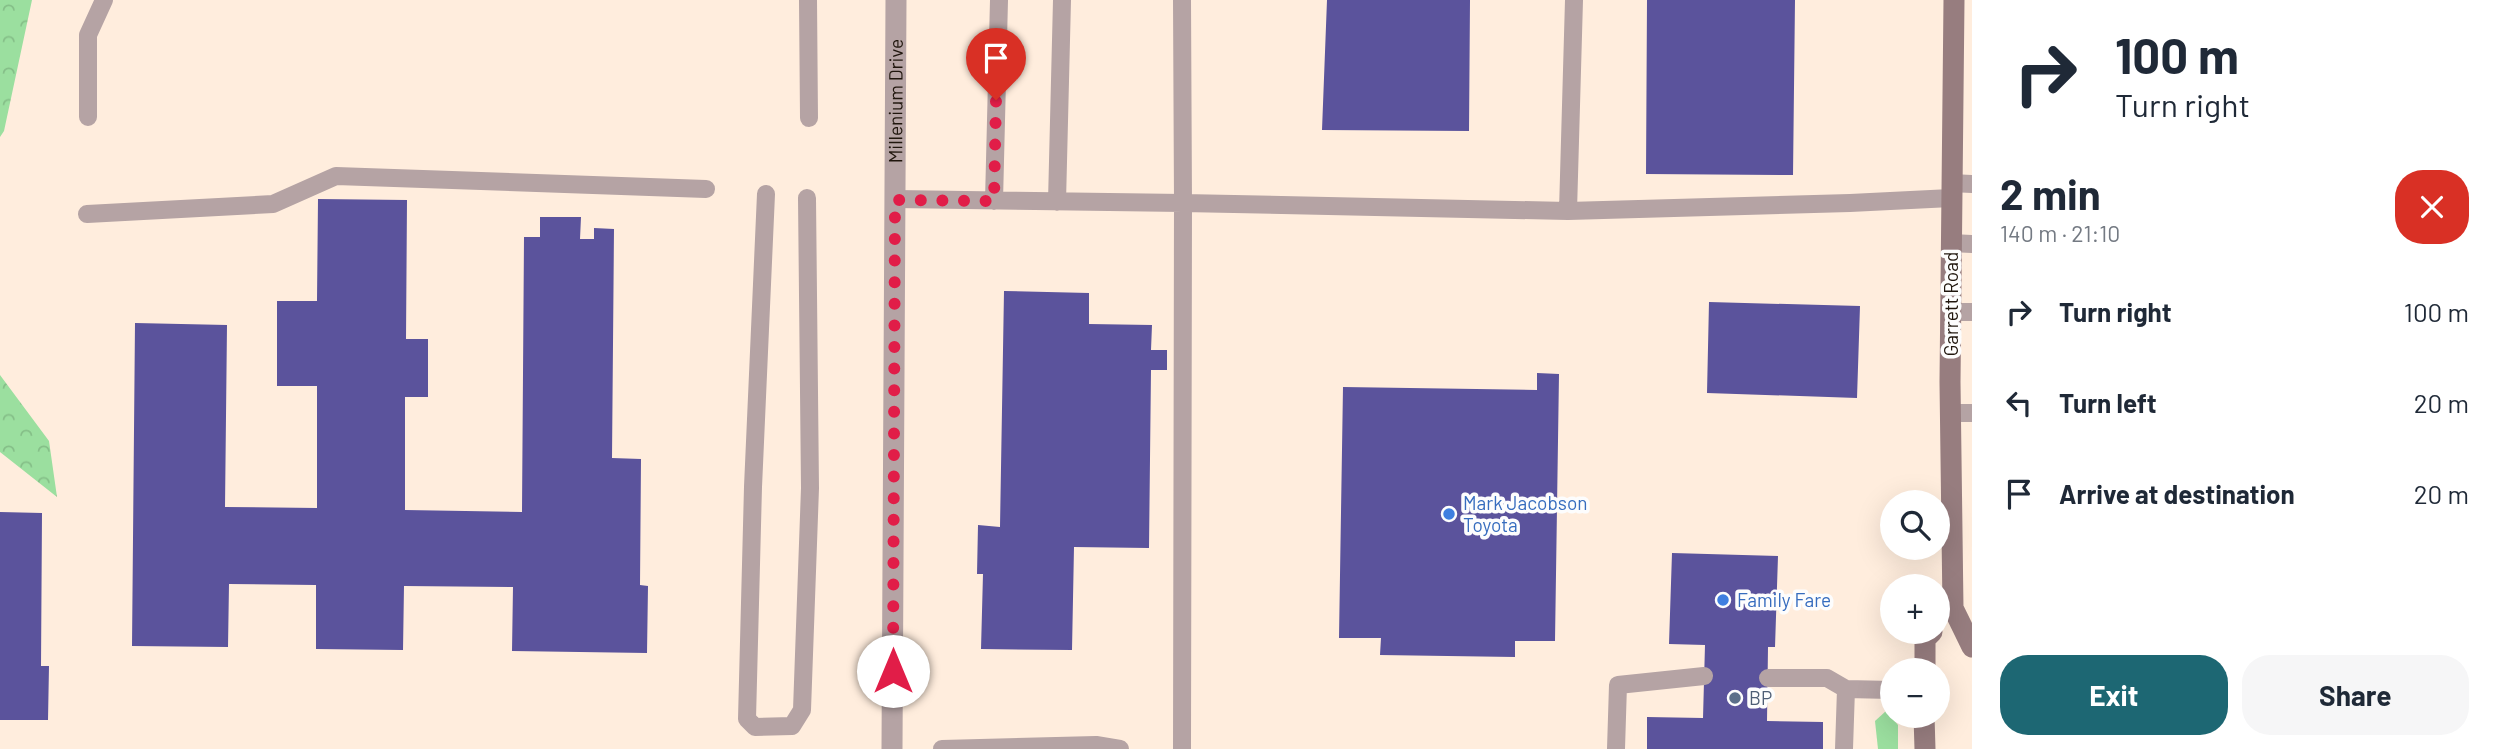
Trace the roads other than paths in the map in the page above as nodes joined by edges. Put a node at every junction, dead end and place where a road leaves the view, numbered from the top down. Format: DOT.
graph roads {
  1 [pos="104,0"];
  2 [pos="808,0"];
  3 [pos="896,0"];
  4 [pos="999,0"];
  5 [pos="1062,0"];
  6 [pos="1182,0"];
  7 [pos="1574,0"];
  8 [pos="1954,0"];
  9 [pos="88,117"];
  10 [pos="809,118"];
  11 [pos="1958,188"];
  12 [pos="706,190"];
  13 [pos="766,194"];
  14 [pos="807,198"];
  15 [pos="895,200"];
  16 [pos="994,201"];
  17 [pos="1057,202"];
  18 [pos="1183,203"];
  19 [pos="1568,211"];
  20 [pos="87,214"];
  21 [pos="1962,244"];
  22 [pos="1962,312"];
  23 [pos="1972,413"];
  24 [pos="1950,414"];
  25 [pos="1953,608"];
  26 [pos="1950,611"];
  27 [pos="1972,647"];
  28 [pos="1704,677"];
  29 [pos="1768,678"];
  30 [pos="1846,689"];
  31 [pos="1880,690"];
  32 [pos="1924,728"];
  33 [pos="1096,747"];
  34 [pos="892,749"];
  35 [pos="942,749"];
  36 [pos="1120,749"];
  37 [pos="1182,749"];
  38 [pos="1616,749"];
  39 [pos="1844,749"];
  40 [pos="1924,749"];
  1 -- 9 [label="lane"];
  2 -- 10 [label="lane"];
  3 -- 15 [label="street, Millenium Drive"];
  4 -- 16 [label="lane"];
  5 -- 17 [label="lane"];
  6 -- 18 [label="lane"];
  7 -- 19 [label="lane"];
  8 -- 11 [label="street, Garrett Road"];
  11 -- 19 [label="lane"];
  11 -- 21 [label="street, Garrett Road"];
  12 -- 20 [label="lane"];
  13 -- 14 [label="lane"];
  15 -- 16 [label="lane"];
  15 -- 34 [label="street, Millenium Drive"];
  16 -- 17 [label="lane"];
  17 -- 18 [label="lane"];
  18 -- 19 [label="lane"];
  18 -- 37 [label="lane"];
  21 -- 22 [label="street, Garrett Road"];
  22 -- 24 [label="street, Garrett Road"];
  23 -- 24 [label="lane"];
  24 -- 25 [label="street, Garrett Road"];
  25 -- 26 [label="street"];
  25 -- 27 [label="street, Garrett Road"];
  28 -- 38 [label="lane"];
  29 -- 30 [label="lane"];
  30 -- 31 [label="lane"];
  30 -- 39 [label="lane"];
  32 -- 40 [label="street"];
  33 -- 35 [label="lane"];
  33 -- 36 [label="lane"];
}
